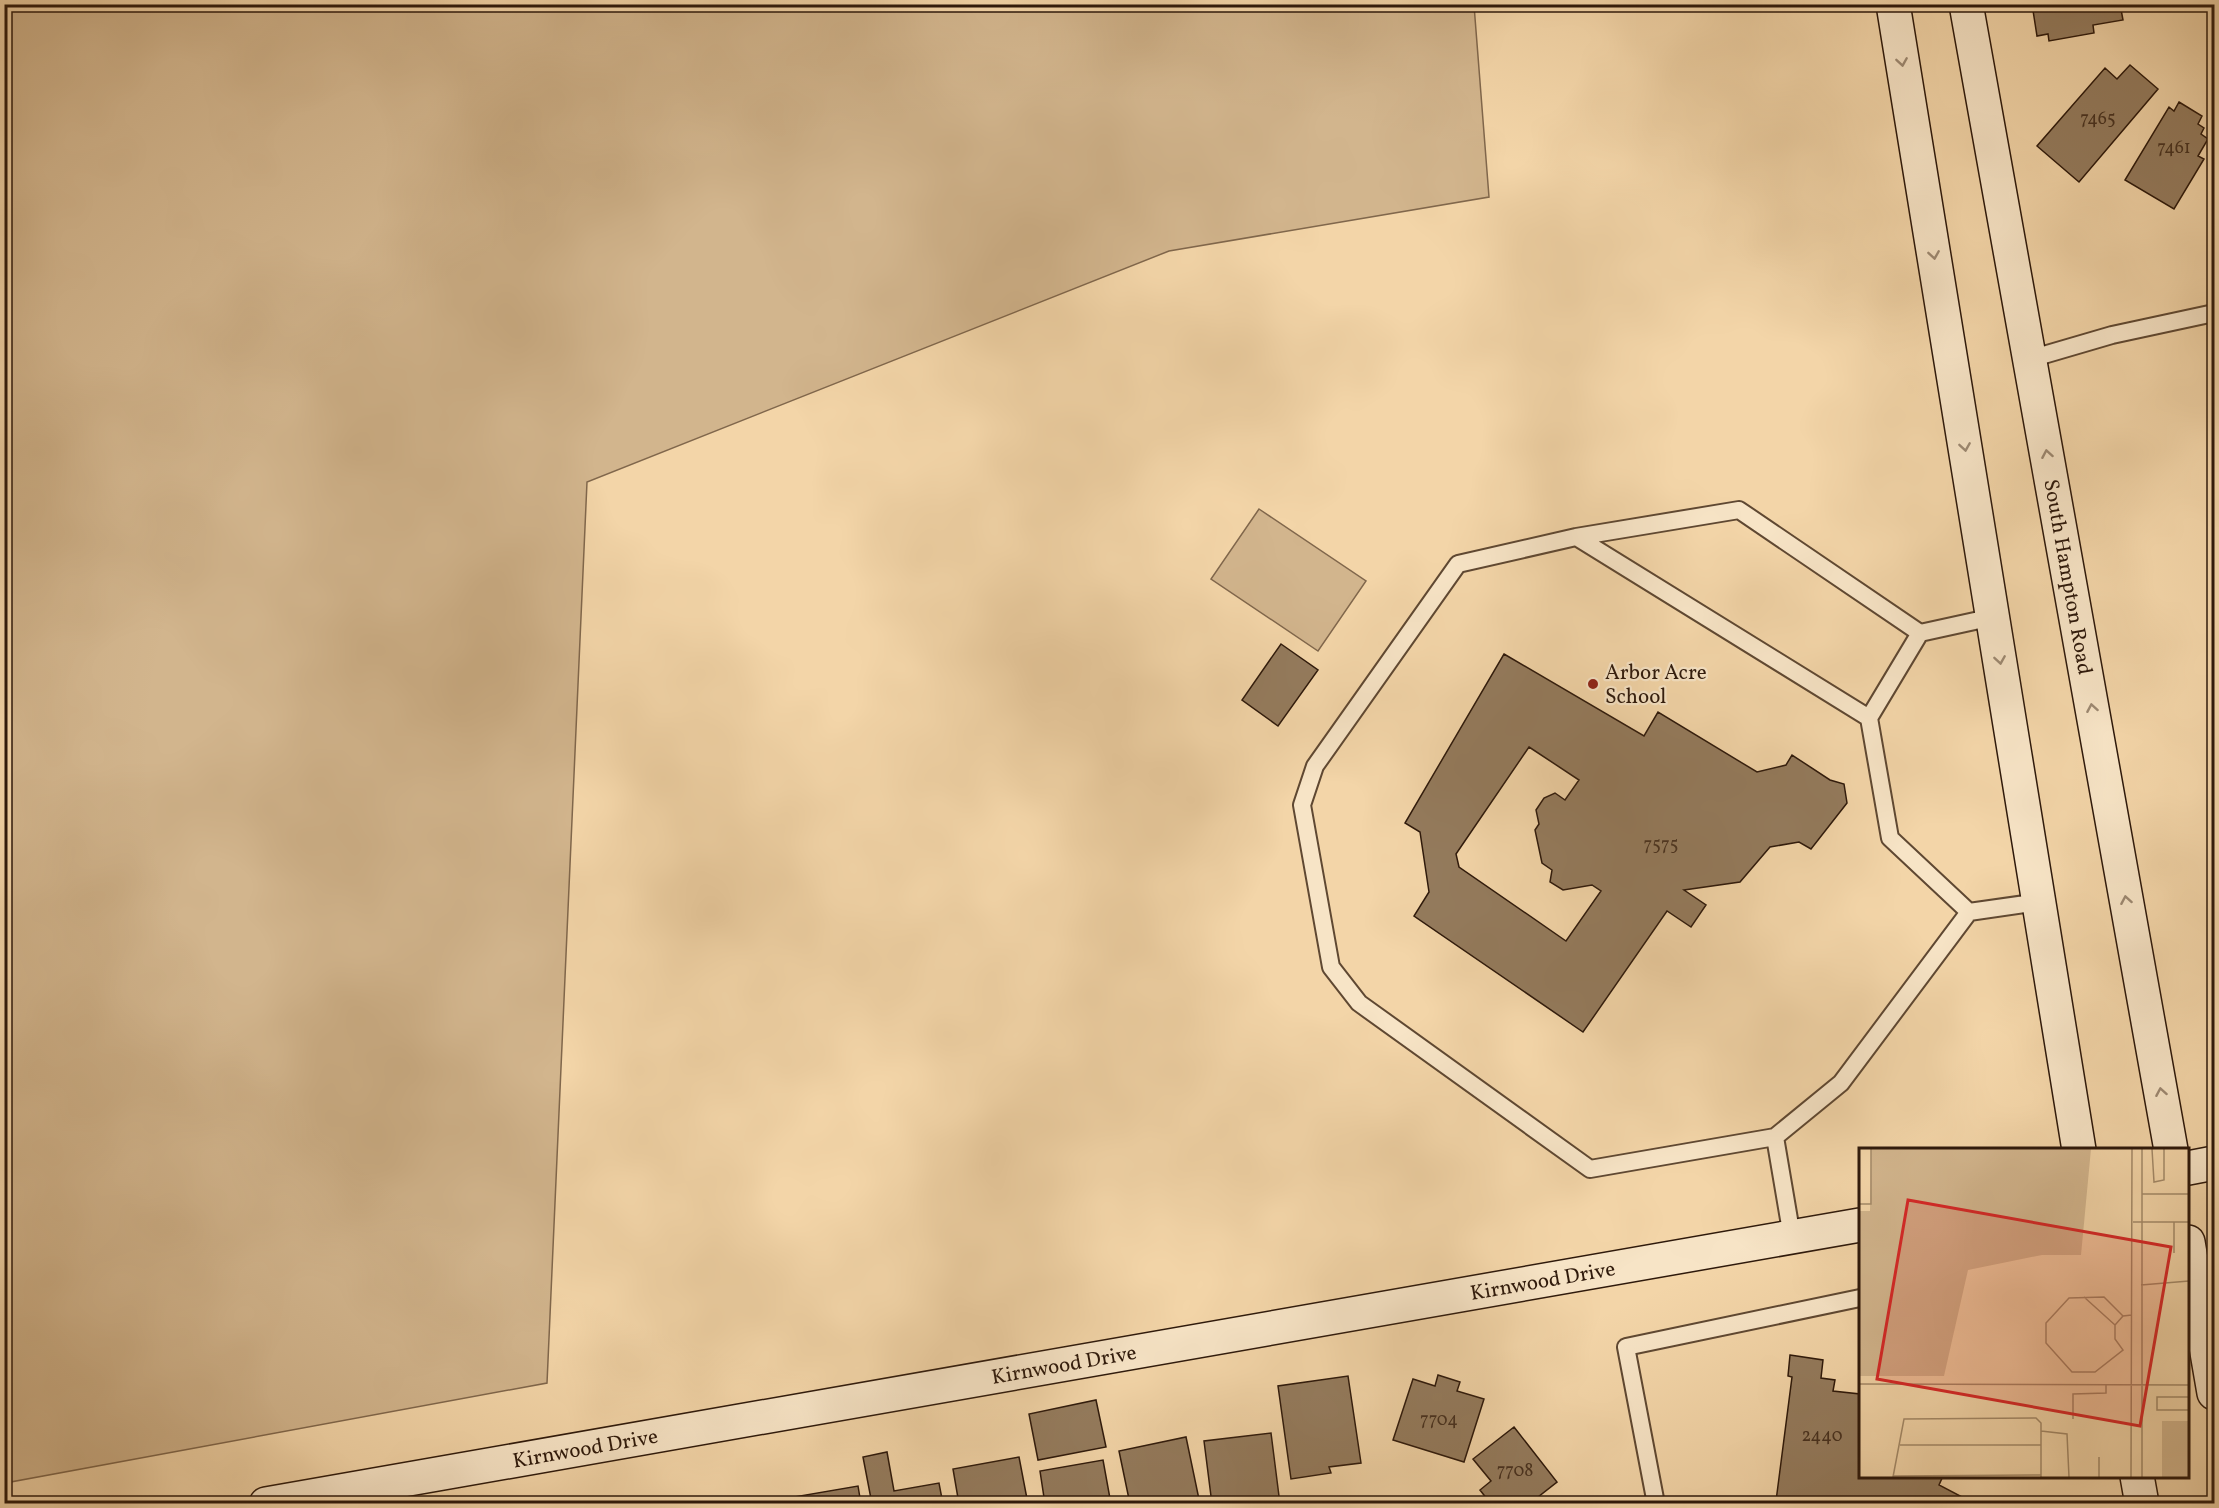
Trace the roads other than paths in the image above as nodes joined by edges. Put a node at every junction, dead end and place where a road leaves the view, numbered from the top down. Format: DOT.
graph roads {
  1 [pos="1893,4"];
  2 [pos="1966,4"];
  3 [pos="2214,313"];
  4 [pos="2030,359"];
  5 [pos="1578,538"];
  6 [pos="1993,617"];
  7 [pos="1920,633"];
  8 [pos="1869,718"];
  9 [pos="2039,902"];
  10 [pos="1969,912"];
  11 [pos="1775,1137"];
  12 [pos="2079,1148"];
  13 [pos="2171,1148"];
  14 [pos="2214,1163"];
  15 [pos="2189,1168"];
  16 [pos="1859,1225"];
  17 [pos="1792,1237"];
  18 [pos="2189,1253"];
  19 [pos="1859,1298"];
  20 [pos="2214,1393"];
  21 [pos="2137,1478"];
  22 [pos="266,1503"];
  23 [pos="1656,1503"];
  24 [pos="2142,1503"];
  1 -- 6 [label="main road, one-way"];
  2 -- 4 [label="main road, South Hampton Road"];
  3 -- 4 [label="lane"];
  13 -- 4 [label="main road, South Hampton Road, one-way"];
  5 -- 7 [label="lane"];
  5 -- 8 [label="lane"];
  5 -- 11 [label="lane"];
  6 -- 7 [label="lane"];
  6 -- 9 [label="main road, one-way"];
  7 -- 8 [label="lane"];
  8 -- 10 [label="lane"];
  9 -- 10 [label="lane"];
  9 -- 12 [label="main road"];
  10 -- 11 [label="lane"];
  11 -- 17 [label="lane"];
  14 -- 15 [label="main road"];
  16 -- 17 [label="main road, Kirnwood Drive"];
  17 -- 22 [label="main road, Kirnwood Drive"];
  18 -- 20 [label="main road"];
  19 -- 23 [label="lane"];
  21 -- 24 [label="main road"];
}
